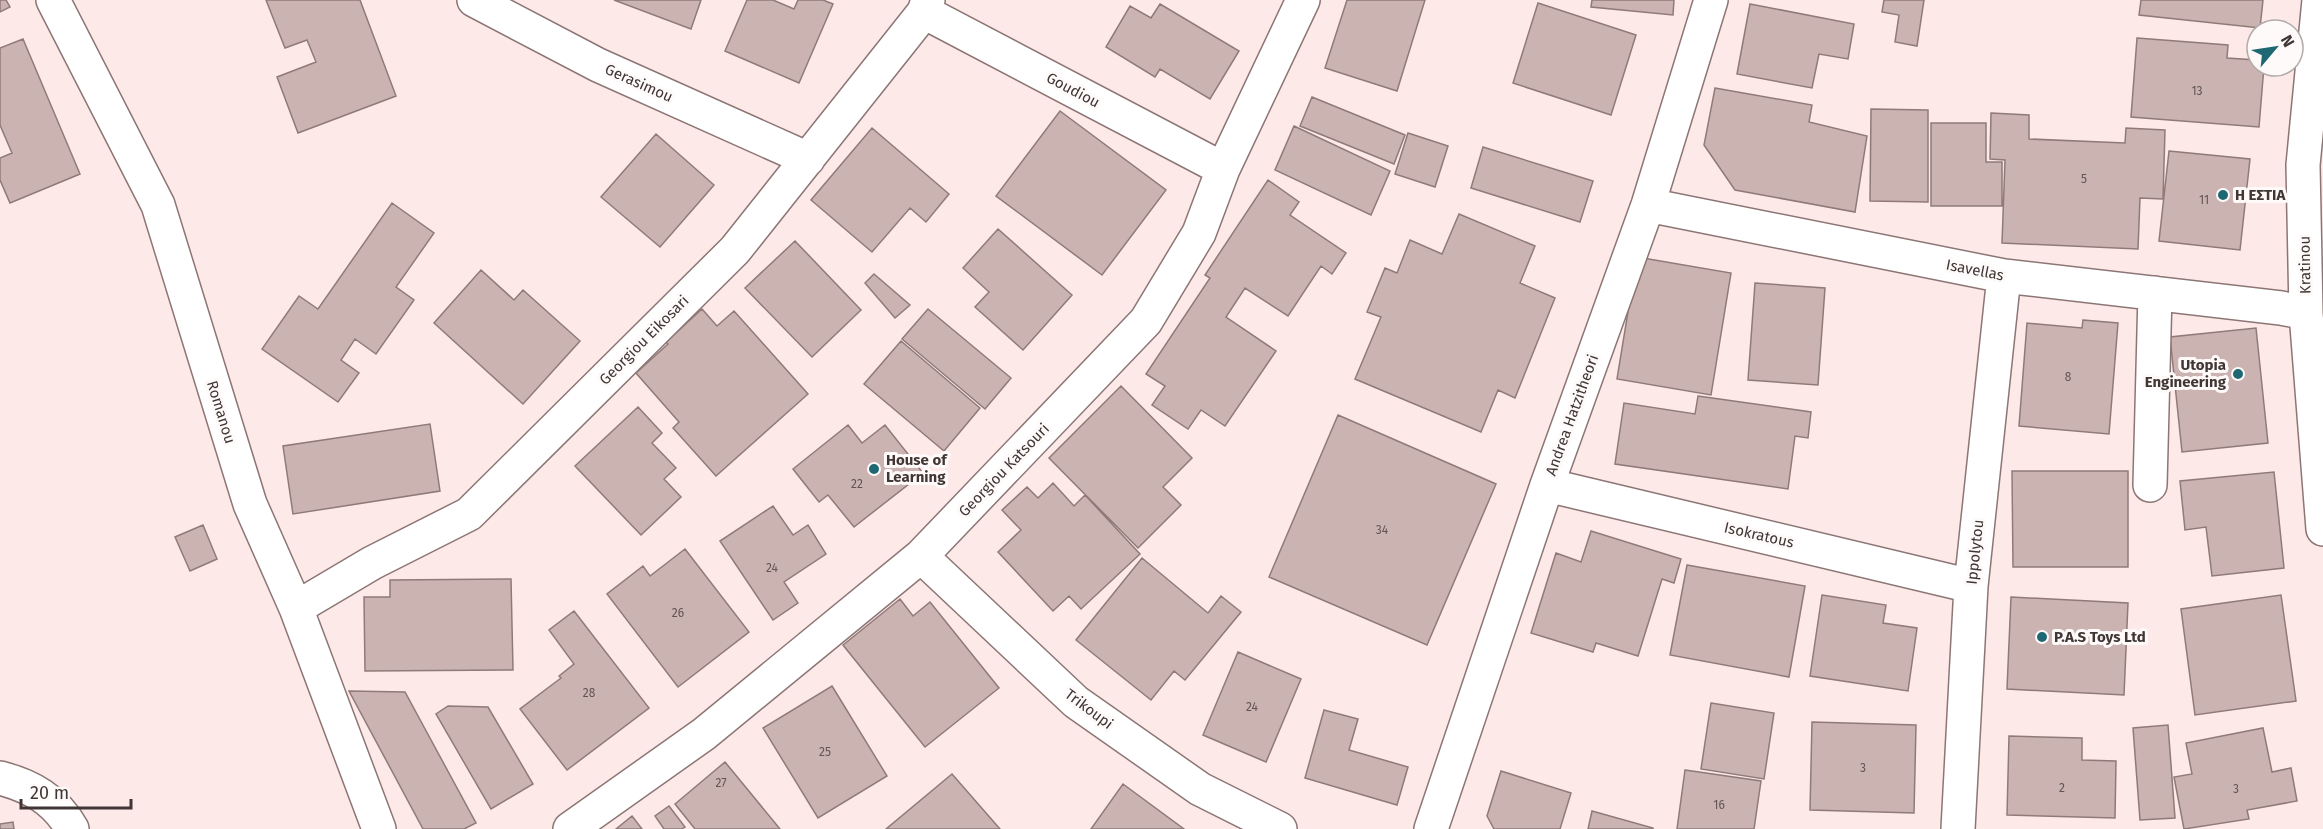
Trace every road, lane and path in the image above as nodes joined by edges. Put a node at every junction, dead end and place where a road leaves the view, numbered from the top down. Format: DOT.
graph roads {
  1 [pos="53,0"];
  2 [pos="474,0"];
  3 [pos="1303,0"];
  4 [pos="1711,0"];
  5 [pos="2319,0"];
  6 [pos="926,6"];
  7 [pos="808,159"];
  8 [pos="1223,169"];
  9 [pos="1648,205"];
  10 [pos="2004,276"];
  11 [pos="2155,293"];
  12 [pos="2306,313"];
  13 [pos="1547,485"];
  14 [pos="2150,485"];
  15 [pos="2323,529"];
  16 [pos="921,556"];
  17 [pos="1971,586"];
  18 [pos="296,608"];
  19 [pos="0,778"];
  20 [pos="72,829"];
  21 [pos="379,829"];
  22 [pos="570,829"];
  23 [pos="1280,829"];
  24 [pos="1431,829"];
  25 [pos="1958,829"];
  1 -- 18 [label="street, Romanou"];
  2 -- 7 [label="street, Gerasimou"];
  3 -- 8 [label="street, Georgiou Katsouri"];
  4 -- 9 [label="street, Andrea Hatzitheori"];
  5 -- 12 [label="street, Kratinou"];
  6 -- 7 [label="street, Georgiou Eikosari"];
  6 -- 8 [label="street, Goudiou"];
  7 -- 18 [label="street, Georgiou Eikosari"];
  8 -- 16 [label="street, Georgiou Katsouri"];
  9 -- 10 [label="street, Isavellas"];
  9 -- 13 [label="street, Andrea Hatzitheori"];
  10 -- 11 [label="street, Isavellas"];
  10 -- 17 [label="street, Ippolytou"];
  11 -- 12 [label="street, Isavellas"];
  11 -- 14 [label="street"];
  12 -- 15 [label="street, Kratinou"];
  13 -- 17 [label="street, Isokratous"];
  13 -- 24 [label="street, Andrea Hatzitheori"];
  16 -- 22 [label="street, Georgiou Katsouri"];
  16 -- 23 [label="street, Trikoupi"];
  17 -- 25 [label="street, Ippolytou"];
  18 -- 21 [label="street, Romanou"];
  19 -- 20 [label="street"];
}
